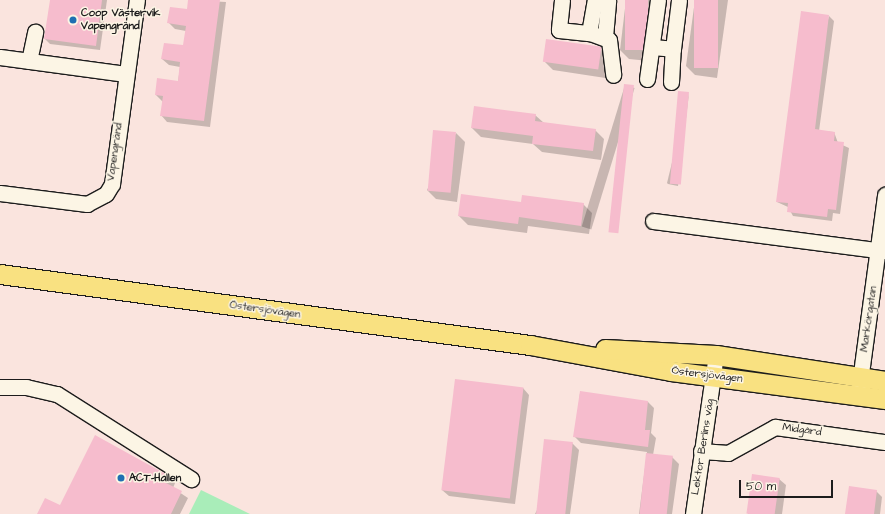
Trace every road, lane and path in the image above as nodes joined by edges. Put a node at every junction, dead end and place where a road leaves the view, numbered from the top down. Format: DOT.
graph roads {
  1 [pos="137,0"];
  2 [pos="562,0"];
  3 [pos="595,0"];
  4 [pos="608,0"];
  5 [pos="658,0"];
  6 [pos="679,0"];
  7 [pos="35,32"];
  8 [pos="589,33"];
  9 [pos="605,37"];
  10 [pos="652,46"];
  11 [pos="673,49"];
  12 [pos="0,57"];
  13 [pos="29,61"];
  14 [pos="126,74"];
  15 [pos="613,75"];
  16 [pos="647,79"];
  17 [pos="670,82"];
  18 [pos="0,193"];
  19 [pos="885,195"];
  20 [pos="653,221"];
  21 [pos="882,251"];
  22 [pos="0,274"];
  23 [pos="530,345"];
  24 [pos="716,355"];
  25 [pos="713,376"];
  26 [pos="861,376"];
  27 [pos="885,380"];
  28 [pos="0,387"];
  29 [pos="858,396"];
  30 [pos="885,399"];
  31 [pos="885,442"];
  32 [pos="701,451"];
  33 [pos="191,479"];
  34 [pos="693,514"];
  1 -- 14 [label="street, Vapengränd"];
  2 -- 8 [label="street"];
  3 -- 8 [label="street"];
  4 -- 9 [label="street"];
  5 -- 10 [label="street"];
  6 -- 11 [label="street"];
  7 -- 13 [label="street"];
  8 -- 9 [label="street"];
  9 -- 15 [label="street"];
  10 -- 11 [label="street"];
  10 -- 16 [label="street"];
  11 -- 17 [label="street"];
  12 -- 13 [label="street"];
  13 -- 14 [label="street"];
  14 -- 18 [label="street, Vapengränd"];
  19 -- 21 [label="street, Markörgatan"];
  20 -- 21 [label="street"];
  21 -- 26 [label="street, Markörgatan"];
  22 -- 23 [label="main road, Östersjövägen"];
  23 -- 24 [label="main road, Östersjövägen"];
  23 -- 25 [label="main road, Östersjövägen"];
  24 -- 25 [label="street, Lektor Berlins väg"];
  24 -- 26 [label="main road, Östersjövägen"];
  25 -- 29 [label="main road, Östersjövägen"];
  25 -- 32 [label="street, Lektor Berlins väg"];
  26 -- 27 [label="main road, Östersjövägen"];
  26 -- 29 [label="street, Markörgatan"];
  28 -- 33 [label="street"];
  29 -- 30 [label="main road, Östersjövägen"];
  31 -- 32 [label="street, Midgård"];
  32 -- 34 [label="street, Lektor Berlins väg"];
}
